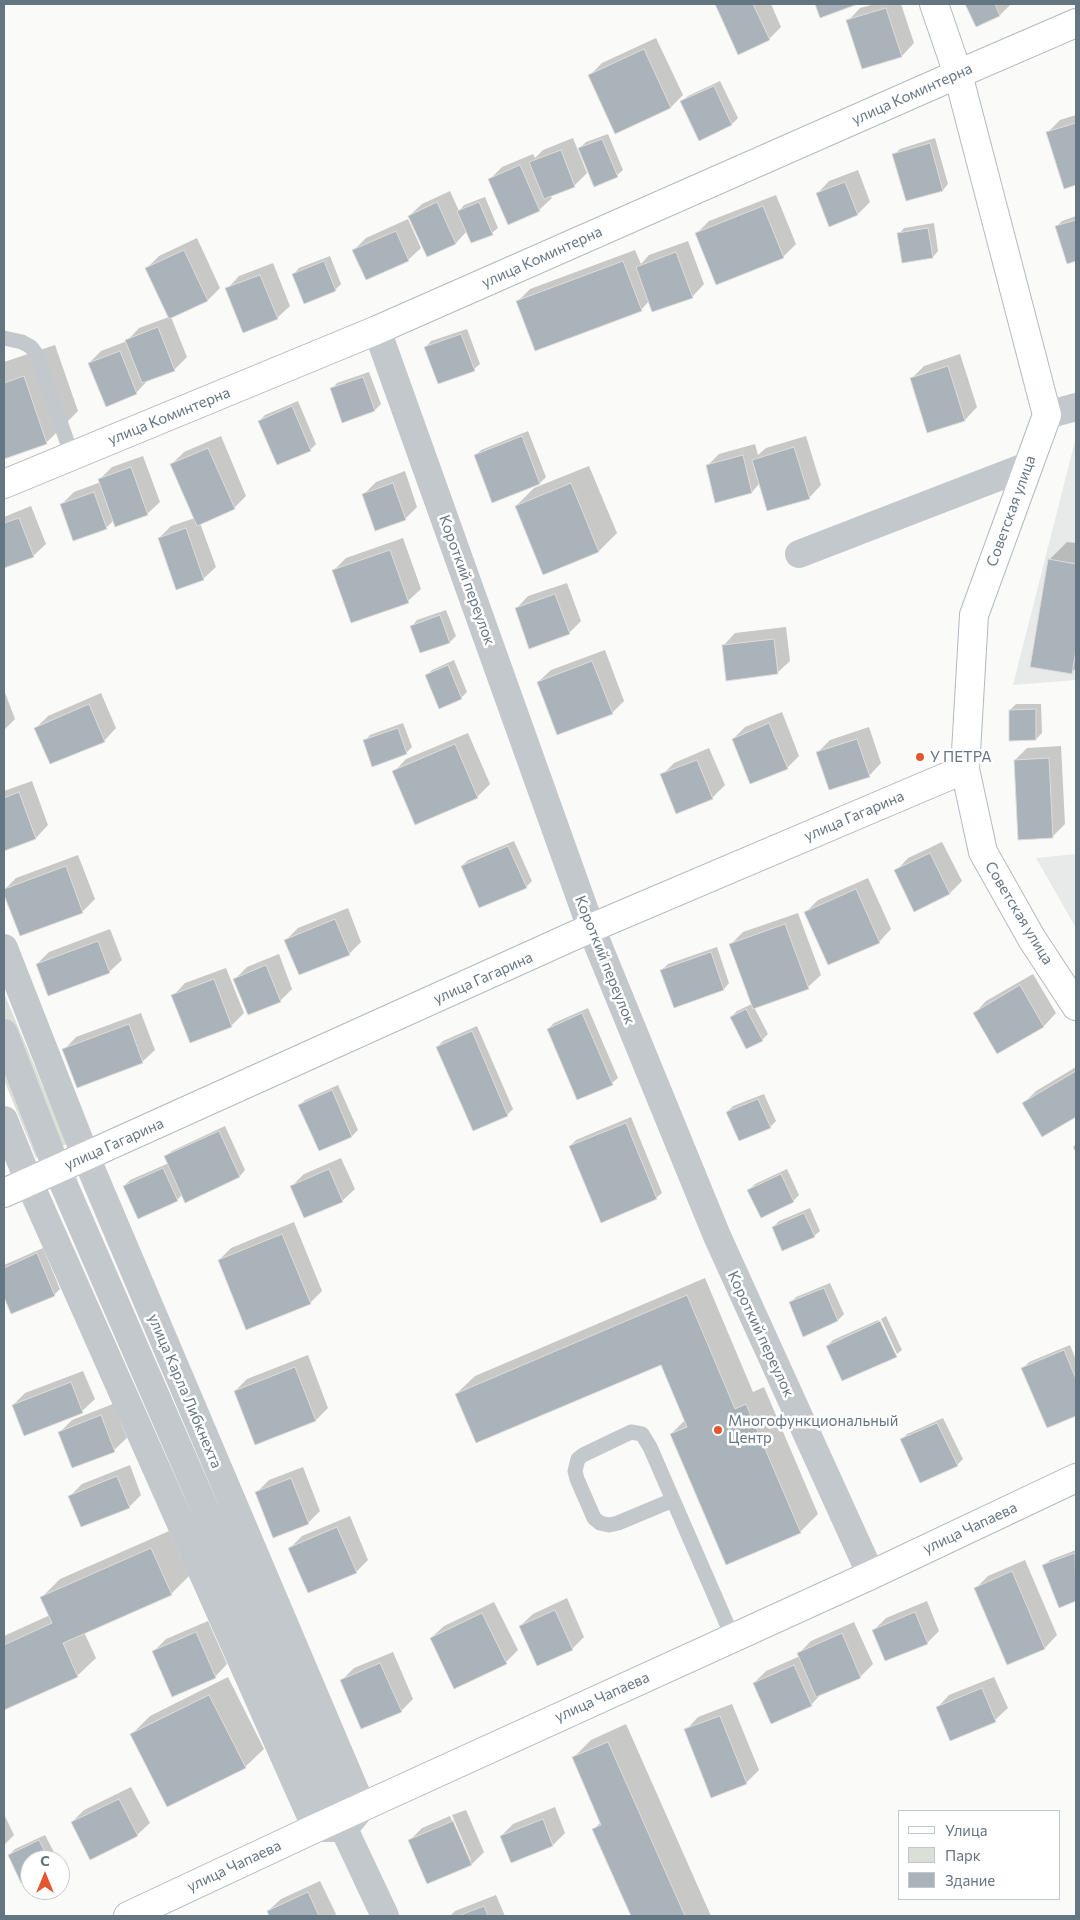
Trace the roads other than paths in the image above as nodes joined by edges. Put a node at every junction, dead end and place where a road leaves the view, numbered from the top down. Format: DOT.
graph roads {
  1 [pos="934,4"];
  2 [pos="1076,23"];
  3 [pos="958,74"];
  4 [pos="378,330"];
  5 [pos="4,338"];
  6 [pos="1076,407"];
  7 [pos="1046,415"];
  8 [pos="72,456"];
  9 [pos="1027,466"];
  10 [pos="4,484"];
  11 [pos="799,554"];
  12 [pos="965,769"];
  13 [pos="591,928"];
  14 [pos="4,948"];
  15 [pos="1076,1006"];
  16 [pos="4,1033"];
  17 [pos="4,1120"];
  18 [pos="86,1157"];
  19 [pos="57,1169"];
  20 [pos="29,1182"];
  21 [pos="4,1193"];
  22 [pos="1076,1478"];
  23 [pos="672,1500"];
  24 [pos="871,1575"];
  25 [pos="733,1638"];
  26 [pos="340,1820"];
  27 [pos="128,1916"];
  28 [pos="385,1916"];
  1 -- 3 [label="street"];
  2 -- 3 [label="street, улица Коминтерна"];
  3 -- 4 [label="street, улица Коминтерна"];
  3 -- 7 [label="street"];
  4 -- 8 [label="street, улица Коминтерна"];
  4 -- 13 [label="street, Короткий переулок"];
  5 -- 8 [label="lane"];
  6 -- 7 [label="street"];
  7 -- 9 [label="street, Советская улица"];
  8 -- 10 [label="street, улица Коминтерна"];
  9 -- 11 [label="street"];
  9 -- 12 [label="street, Советская улица"];
  12 -- 13 [label="street, улица Гагарина"];
  12 -- 15 [label="street, Советская улица"];
  13 -- 18 [label="street, улица Гагарина"];
  13 -- 24 [label="street, Короткий переулок"];
  14 -- 18 [label="street, улица Карла Либкнехта"];
  16 -- 19 [label="street, улица Карла Либкнехта"];
  17 -- 20 [label="street, улица Карла Либкнехта"];
  18 -- 19 [label="street, улица Гагарина"];
  18 -- 26 [label="street, улица Карла Либкнехта"];
  19 -- 20 [label="street, улица Гагарина"];
  19 -- 26 [label="street, улица Карла Либкнехта"];
  20 -- 21 [label="street, улица Гагарина"];
  20 -- 26 [label="street, улица Карла Либкнехта"];
  22 -- 24 [label="street, улица Чапаева"];
  23 -- 23 [label="lane"];
  23 -- 25 [label="lane"];
  24 -- 25 [label="street, улица Чапаева"];
  25 -- 26 [label="street, улица Чапаева"];
  26 -- 27 [label="street, улица Чапаева"];
  26 -- 28 [label="street, улица Карла Либкнехта"];
}
